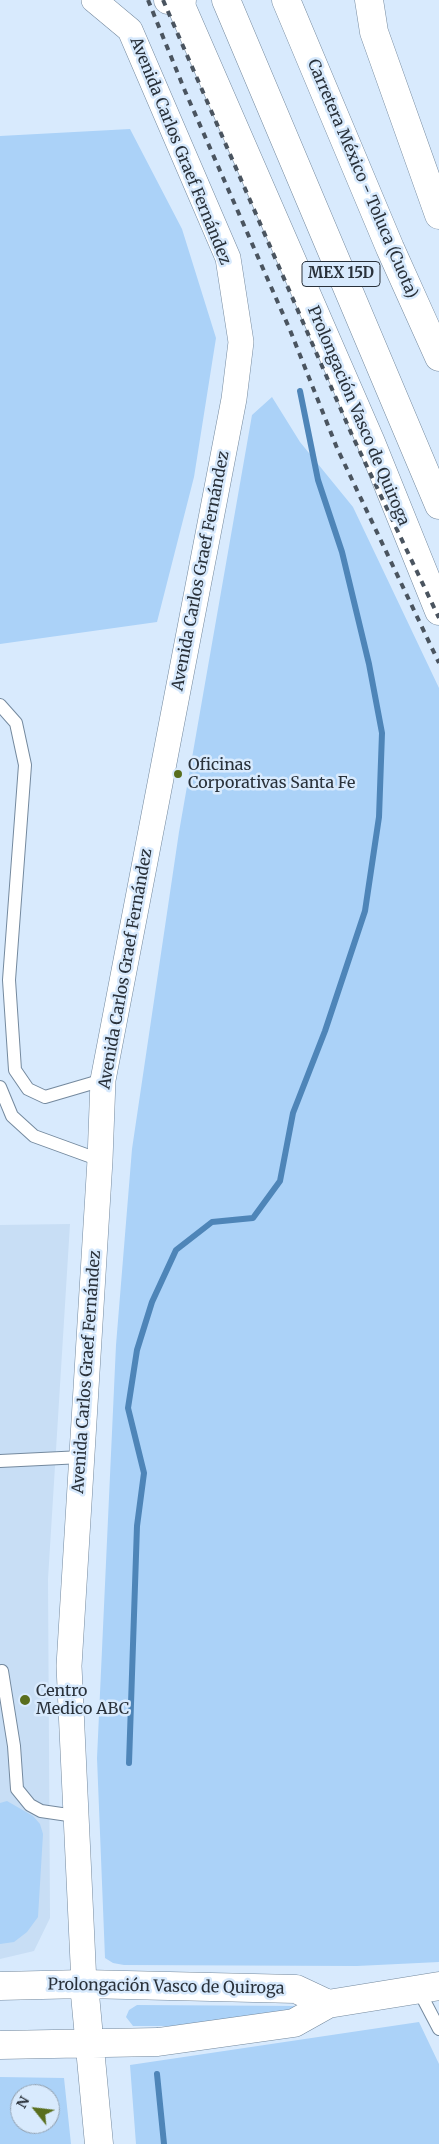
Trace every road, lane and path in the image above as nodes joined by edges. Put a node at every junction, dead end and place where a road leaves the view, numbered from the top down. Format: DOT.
graph roads {
  1 [pos="94,0"];
  2 [pos="168,0"];
  3 [pos="180,0"];
  4 [pos="226,0"];
  5 [pos="286,0"];
  6 [pos="370,0"];
  7 [pos="439,215"];
  8 [pos="439,357"];
  9 [pos="439,505"];
  10 [pos="439,611"];
  11 [pos="0,706"];
  12 [pos="103,1080"];
  13 [pos="0,1086"];
  14 [pos="100,1160"];
  15 [pos="82,1457"];
  16 [pos="0,1461"];
  17 [pos="2,1671"];
  18 [pos="75,1816"];
  19 [pos="84,1984"];
  20 [pos="0,1986"];
  21 [pos="428,1988"];
  22 [pos="328,2004"];
  23 [pos="439,2029"];
  24 [pos="0,2044"];
  25 [pos="89,2044"];
  26 [pos="99,2144"];
  1 -- 12 [label="street, Avenida Carlos Graef Fernández"];
  2 -- 3 [label="main road"];
  3 -- 10 [label="main road, Prolongación Vasco de Quiroga"];
  4 -- 9 [label="main road, MEX 15D"];
  5 -- 8 [label="main road, Carretera México - Toluca (Cuota) / MEX 15D"];
  6 -- 7 [label="main road"];
  11 -- 12 [label="lane"];
  12 -- 14 [label="street, Avenida Carlos Graef Fernández"];
  13 -- 14 [label="lane"];
  14 -- 15 [label="street, Avenida Carlos Graef Fernández"];
  15 -- 16 [label="lane"];
  15 -- 18 [label="street, Avenida Carlos Graef Fernández"];
  17 -- 18 [label="lane"];
  18 -- 19 [label="street, Avenida Carlos Graef Fernández"];
  19 -- 20 [label="main road, Prolongación Vasco de Quiroga"];
  19 -- 22 [label="main road, Prolongación Vasco de Quiroga"];
  19 -- 25 [label="main road"];
  21 -- 22 [label="main road"];
  21 -- 23 [label="lane"];
  22 -- 25 [label="main road"];
  24 -- 25 [label="main road"];
  25 -- 26 [label="main road"];
}
